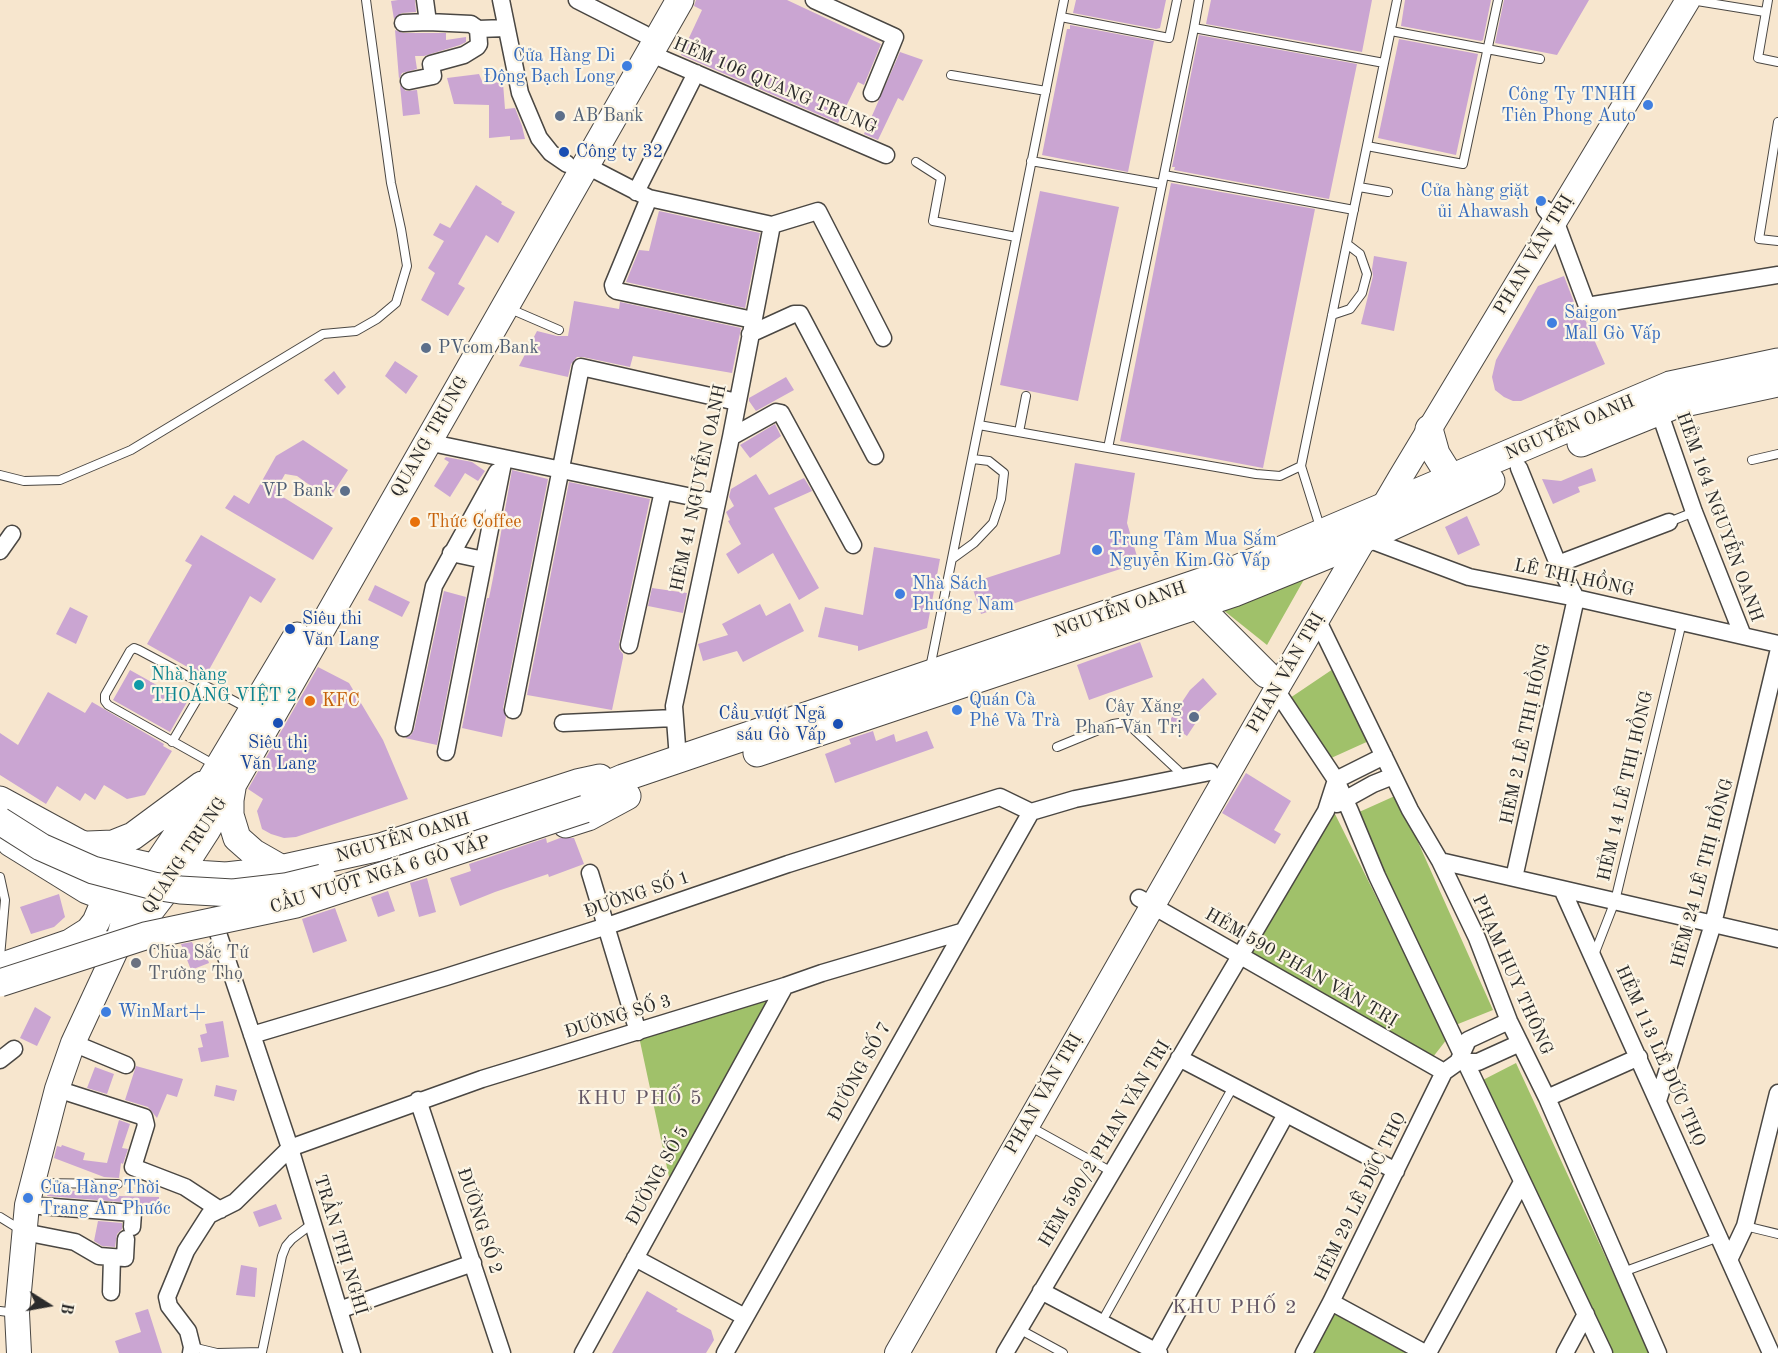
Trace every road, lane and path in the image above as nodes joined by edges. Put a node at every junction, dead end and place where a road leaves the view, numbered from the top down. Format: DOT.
graph roads {
  1 [pos="366,0"];
  2 [pos="425,0"];
  3 [pos="501,0"];
  4 [pos="577,0"];
  5 [pos="663,0"];
  6 [pos="680,0"];
  7 [pos="814,0"];
  8 [pos="1064,0"];
  9 [pos="1177,0"];
  10 [pos="1200,0"];
  11 [pos="1397,0"];
  12 [pos="1498,0"];
  13 [pos="1670,0"];
  14 [pos="1690,0"];
  15 [pos="1768,0"];
  16 [pos="1765,12"];
  17 [pos="1060,17"];
  18 [pos="428,22"];
  19 [pos="404,23"];
  20 [pos="478,28"];
  21 [pos="506,28"];
  22 [pos="1194,28"];
  23 [pos="1390,31"];
  24 [pos="646,43"];
  25 [pos="1488,49"];
  26 [pos="1540,59"];
  27 [pos="1778,62"];
  28 [pos="1384,63"];
  29 [pos="696,73"];
  30 [pos="951,75"];
  31 [pos="409,81"];
  32 [pos="1046,91"];
  33 [pos="872,93"];
  34 [pos="1778,122"];
  35 [pos="1367,146"];
  36 [pos="886,155"];
  37 [pos="1031,161"];
  38 [pos="916,162"];
  39 [pos="576,165"];
  40 [pos="1164,175"];
  41 [pos="1162,184"];
  42 [pos="1359,187"];
  43 [pos="1388,192"];
  44 [pos="643,195"];
  45 [pos="1354,210"];
  46 [pos="1550,215"];
  47 [pos="772,225"];
  48 [pos="1016,237"];
  49 [pos="1778,241"];
  50 [pos="1347,244"];
  51 [pos="1778,275"];
  52 [pos="498,307"];
  53 [pos="1332,315"];
  54 [pos="752,327"];
  55 [pos="559,330"];
  56 [pos="884,338"];
  57 [pos="1778,362"];
  58 [pos="1778,383"];
  59 [pos="1026,396"];
  60 [pos="737,402"];
  61 [pos="1659,411"];
  62 [pos="979,425"];
  63 [pos="1430,429"];
  64 [pos="1019,432"];
  65 [pos="731,437"];
  66 [pos="428,442"];
  67 [pos="1108,448"];
  68 [pos="1778,454"];
  69 [pos="874,456"];
  70 [pos="504,458"];
  71 [pos="973,459"];
  72 [pos="1752,460"];
  73 [pos="1301,466"];
  74 [pos="1519,468"];
  75 [pos="560,469"];
  76 [pos="0,475"];
  77 [pos="1451,478"];
  78 [pos="663,491"];
  79 [pos="716,502"];
  80 [pos="1695,512"];
  81 [pos="1369,521"];
  82 [pos="1669,522"];
  83 [pos="12,534"];
  84 [pos="853,545"];
  85 [pos="1330,546"];
  86 [pos="0,552"];
  87 [pos="451,553"];
  88 [pos="952,559"];
  89 [pos="484,560"];
  90 [pos="1558,564"];
  91 [pos="1576,598"];
  92 [pos="1198,606"];
  93 [pos="1317,619"];
  94 [pos="1682,622"];
  95 [pos="1743,636"];
  96 [pos="629,645"];
  97 [pos="1778,645"];
  98 [pos="1778,653"];
  99 [pos="929,675"];
  100 [pos="1271,682"];
  101 [pos="205,686"];
  102 [pos="513,710"];
  103 [pos="262,715"];
  104 [pos="674,718"];
  105 [pos="563,723"];
  106 [pos="404,728"];
  107 [pos="172,742"];
  108 [pos="1056,747"];
  109 [pos="446,752"];
  110 [pos="1383,756"];
  111 [pos="678,759"];
  112 [pos="1210,772"];
  113 [pos="1393,776"];
  114 [pos="221,777"];
  115 [pos="1185,777"];
  116 [pos="1336,780"];
  117 [pos="625,787"];
  118 [pos="0,800"];
  119 [pos="1345,800"];
  120 [pos="583,803"];
  121 [pos="1326,811"];
  122 [pos="1031,812"];
  123 [pos="0,821"];
  124 [pos="0,836"];
  125 [pos="90,848"];
  126 [pos="1440,861"];
  127 [pos="282,869"];
  128 [pos="167,871"];
  129 [pos="590,873"];
  130 [pos="252,874"];
  131 [pos="207,875"];
  132 [pos="0,877"];
  133 [pos="1514,878"];
  134 [pos="1562,889"];
  135 [pos="1615,901"];
  136 [pos="1145,902"];
  137 [pos="127,906"];
  138 [pos="1713,924"];
  139 [pos="261,925"];
  140 [pos="607,926"];
  141 [pos="961,932"];
  142 [pos="219,933"];
  143 [pos="1778,939"];
  144 [pos="70,943"];
  145 [pos="118,946"];
  146 [pos="1240,956"];
  147 [pos="1594,956"];
  148 [pos="0,957"];
  149 [pos="0,967"];
  150 [pos="0,982"];
  151 [pos="785,986"];
  152 [pos="0,995"];
  153 [pos="1509,1021"];
  154 [pos="638,1032"];
  155 [pos="252,1035"];
  156 [pos="73,1043"];
  157 [pos="1520,1043"];
  158 [pos="14,1049"];
  159 [pos="1639,1057"];
  160 [pos="1179,1058"];
  161 [pos="0,1060"];
  162 [pos="1457,1063"];
  163 [pos="126,1065"];
  164 [pos="1233,1087"];
  165 [pos="57,1089"];
  166 [pos="1778,1093"];
  167 [pos="1547,1098"];
  168 [pos="418,1100"];
  169 [pos="1659,1101"];
  170 [pos="1286,1114"];
  171 [pos="1026,1125"];
  172 [pos="290,1148"];
  173 [pos="1395,1171"];
  174 [pos="1112,1172"];
  175 [pos="1522,1182"];
  176 [pos="118,1184"];
  177 [pos="29,1194"];
  178 [pos="220,1210"];
  179 [pos="0,1217"];
  180 [pos="313,1222"];
  181 [pos="1745,1226"];
  182 [pos="24,1232"];
  183 [pos="1778,1234"];
  184 [pos="1719,1237"];
  185 [pos="112,1257"];
  186 [pos="635,1258"];
  187 [pos="1730,1260"];
  188 [pos="473,1263"];
  189 [pos="1623,1272"];
  190 [pos="1041,1291"];
  191 [pos="111,1292"];
  192 [pos="1331,1302"];
  193 [pos="339,1310"];
  194 [pos="8,1312"];
  195 [pos="1586,1314"];
  196 [pos="745,1317"];
  197 [pos="1101,1323"];
  198 [pos="1018,1329"];
  199 [pos="192,1350"];
  200 [pos="1158,1352"];
  201 [pos="19,1353"];
  202 [pos="352,1353"];
  203 [pos="502,1353"];
  204 [pos="583,1353"];
  205 [pos="725,1353"];
  206 [pos="880,1353"];
  207 [pos="897,1353"];
  208 [pos="1005,1353"];
  209 [pos="1063,1353"];
  210 [pos="1304,1353"];
  211 [pos="1427,1353"];
  212 [pos="1565,1353"];
  213 [pos="1604,1353"];
  214 [pos="1658,1353"];
  215 [pos="1771,1353"];
  1 -- 76 [label="lane"];
  2 -- 18 [label="street"];
  3 -- 21 [label="street"];
  4 -- 24 [label="street, HẺM 106 QUANG TRUNG"];
  5 -- 24 [label="main road, QUANG TRUNG"];
  6 -- 24 [label="main road, QUANG TRUNG"];
  7 -- 33 [label="street"];
  8 -- 17 [label="lane"];
  9 -- 17 [label="lane"];
  10 -- 22 [label="lane"];
  11 -- 23 [label="lane"];
  12 -- 25 [label="lane"];
  13 -- 46 [label="main road, PHAN VĂN TRỊ"];
  14 -- 16 [label="lane"];
  14 -- 46 [label="main road, PHAN VĂN TRỊ"];
  15 -- 16 [label="lane"];
  16 -- 27 [label="lane"];
  17 -- 32 [label="lane"];
  18 -- 19 [label="street"];
  18 -- 20 [label="street"];
  20 -- 21 [label="street"];
  20 -- 31 [label="street"];
  21 -- 39 [label="street"];
  22 -- 28 [label="lane"];
  22 -- 40 [label="lane"];
  23 -- 25 [label="lane"];
  23 -- 28 [label="lane"];
  24 -- 29 [label="street, HẺM 106 QUANG TRUNG"];
  24 -- 39 [label="main road, QUANG TRUNG"];
  25 -- 26 [label="lane"];
  25 -- 35 [label="lane"];
  28 -- 35 [label="lane"];
  29 -- 36 [label="street, HẺM 106 QUANG TRUNG"];
  29 -- 44 [label="street"];
  30 -- 32 [label="lane"];
  32 -- 37 [label="lane"];
  34 -- 49 [label="lane"];
  35 -- 42 [label="lane"];
  37 -- 41 [label="lane"];
  37 -- 48 [label="lane"];
  38 -- 48 [label="lane"];
  39 -- 44 [label="street"];
  39 -- 52 [label="main road, QUANG TRUNG"];
  40 -- 41 [label="lane"];
  40 -- 45 [label="lane"];
  41 -- 67 [label="lane"];
  42 -- 43 [label="lane"];
  42 -- 45 [label="lane"];
  44 -- 47 [label="street"];
  44 -- 54 [label="street"];
  45 -- 50 [label="lane"];
  46 -- 51 [label="street"];
  46 -- 63 [label="main road, PHAN VĂN TRỊ"];
  46 -- 81 [label="main road, PHAN VĂN TRỊ"];
  47 -- 54 [label="street, HẺM 41 NGUYỄN OANH"];
  47 -- 56 [label="street"];
  48 -- 62 [label="lane"];
  50 -- 53 [label="lane"];
  50 -- 53 [label="lane"];
  52 -- 55 [label="lane"];
  52 -- 66 [label="main road, QUANG TRUNG"];
  52 -- 103 [label="main road, QUANG TRUNG"];
  53 -- 73 [label="lane"];
  54 -- 60 [label="street, HẺM 41 NGUYỄN OANH"];
  54 -- 69 [label="street"];
  57 -- 77 [label="main road, NGUYỄN OANH"];
  58 -- 61 [label="main road, NGUYỄN OANH"];
  59 -- 64 [label="lane"];
  60 -- 65 [label="street, HẺM 41 NGUYỄN OANH"];
  60 -- 75 [label="street"];
  61 -- 74 [label="main road, NGUYỄN OANH"];
  61 -- 80 [label="street, HẺM 164 NGUYỄN OANH"];
  62 -- 64 [label="lane"];
  62 -- 71 [label="lane"];
  63 -- 77 [label="main road"];
  63 -- 81 [label="main road, PHAN VĂN TRỊ"];
  64 -- 67 [label="lane"];
  65 -- 79 [label="street, HẺM 41 NGUYỄN OANH"];
  65 -- 84 [label="street"];
  66 -- 70 [label="street"];
  66 -- 103 [label="main road, QUANG TRUNG"];
  67 -- 73 [label="lane"];
  68 -- 72 [label="lane"];
  70 -- 75 [label="street"];
  70 -- 87 [label="street"];
  70 -- 89 [label="street"];
  71 -- 88 [label="lane"];
  71 -- 88 [label="lane"];
  73 -- 85 [label="lane"];
  74 -- 81 [label="main road, NGUYỄN OANH"];
  74 -- 90 [label="street"];
  75 -- 78 [label="street"];
  75 -- 102 [label="street"];
  77 -- 81 [label="main road, NGUYỄN OANH"];
  78 -- 79 [label="street"];
  78 -- 96 [label="street"];
  79 -- 104 [label="street, HẺM 41 NGUYỄN OANH"];
  80 -- 82 [label="lane"];
  80 -- 95 [label="street, HẺM 164 NGUYỄN OANH"];
  81 -- 85 [label="main road, NGUYỄN OANH"];
  81 -- 91 [label="street, LÊ THỊ HỒNG"];
  81 -- 93 [label="main road, PHAN VĂN TRỊ"];
  82 -- 90 [label="street"];
  83 -- 86 [label="street"];
  85 -- 92 [label="main road, NGUYỄN OANH"];
  85 -- 99 [label="main road, NGUYỄN OANH"];
  85 -- 100 [label="main road, PHAN VĂN TRỊ"];
  87 -- 89 [label="street"];
  87 -- 106 [label="street"];
  88 -- 99 [label="lane"];
  89 -- 109 [label="street"];
  90 -- 91 [label="street"];
  91 -- 94 [label="street, LÊ THỊ HỒNG"];
  91 -- 133 [label="street, HẺM 2 LÊ THỊ HỒNG"];
  92 -- 100 [label="main road"];
  92 -- 117 [label="main road, NGUYỄN OANH"];
  93 -- 100 [label="main road, PHAN VĂN TRỊ"];
  93 -- 110 [label="street, PHẠM HUY THÔNG"];
  94 -- 95 [label="street, LÊ THỊ HỒNG"];
  94 -- 135 [label="lane, HẺM 14 LÊ THỊ HỒNG"];
  95 -- 97 [label="street, LÊ THỊ HỒNG"];
  98 -- 138 [label="street, HẺM 24 LÊ THỊ HỒNG"];
  99 -- 111 [label="main road, NGUYỄN OANH"];
  100 -- 112 [label="main road, PHAN VĂN TRỊ"];
  100 -- 116 [label="street"];
  100 -- 136 [label="main road, PHAN VĂN TRỊ"];
  101 -- 103 [label="lane"];
  101 -- 107 [label="lane"];
  101 -- 107 [label="lane"];
  103 -- 114 [label="main road, QUANG TRUNG"];
  104 -- 105 [label="street"];
  104 -- 111 [label="street, HẺM 41 NGUYỄN OANH"];
  107 -- 114 [label="lane"];
  108 -- 115 [label="lane"];
  110 -- 113 [label="street, PHẠM HUY THÔNG"];
  110 -- 116 [label="street"];
  111 -- 117 [label="main road, NGUYỄN OANH"];
  112 -- 115 [label="street"];
  112 -- 136 [label="main road, PHAN VĂN TRỊ"];
  113 -- 119 [label="street"];
  113 -- 126 [label="street, PHẠM HUY THÔNG"];
  114 -- 125 [label="main road"];
  114 -- 127 [label="main road"];
  114 -- 128 [label="main road, QUANG TRUNG"];
  115 -- 122 [label="street"];
  116 -- 119 [label="street"];
  116 -- 121 [label="street, HẺM 590/2 PHAN VĂN TRỊ"];
  117 -- 120 [label="main road, NGUYỄN OANH"];
  117 -- 127 [label="main road, NGUYỄN OANH"];
  117 -- 139 [label="main road, NGUYỄN OANH"];
  118 -- 125 [label="main road, NGUYỄN OANH"];
  119 -- 121 [label="street"];
  119 -- 162 [label="street"];
  120 -- 123 [label="main road, CẦU VƯỢT NGÃ 6 GÒ VẤP, bridge"];
  120 -- 150 [label="main road, CẦU VƯỢT NGÃ 6 GÒ VẤP, bridge"];
  121 -- 146 [label="street, HẺM 590/2 PHAN VĂN TRỊ"];
  122 -- 140 [label="street, ĐƯỜNG SỐ 1"];
  122 -- 141 [label="street, ĐƯỜNG SỐ 7"];
  124 -- 137 [label="main road"];
  125 -- 128 [label="main road, NGUYỄN OANH"];
  125 -- 137 [label="main road"];
  126 -- 133 [label="street"];
  126 -- 153 [label="street, PHẠM HUY THÔNG"];
  127 -- 130 [label="main road, NGUYỄN OANH"];
  128 -- 131 [label="main road, NGUYỄN OANH"];
  128 -- 137 [label="main road, QUANG TRUNG"];
  129 -- 140 [label="street"];
  130 -- 131 [label="main road, NGUYỄN OANH"];
  130 -- 139 [label="main road"];
  131 -- 142 [label="main road"];
  132 -- 148 [label="lane"];
  133 -- 134 [label="street"];
  134 -- 135 [label="street"];
  134 -- 147 [label="street, HẺM 113 LÊ ĐỨC THỌ"];
  135 -- 138 [label="street"];
  135 -- 147 [label="lane, HẺM 14 LÊ THỊ HỒNG"];
  136 -- 146 [label="street, HẺM 590 PHAN VĂN TRỊ"];
  136 -- 171 [label="main road, PHAN VĂN TRỊ"];
  136 -- 206 [label="main road, PHAN VĂN TRỊ"];
  137 -- 144 [label="main road"];
  137 -- 145 [label="main road, QUANG TRUNG"];
  138 -- 143 [label="street"];
  138 -- 169 [label="street, HẺM 24 LÊ THỊ HỒNG"];
  139 -- 142 [label="main road, NGUYỄN OANH"];
  140 -- 154 [label="street"];
  140 -- 155 [label="street, ĐƯỜNG SỐ 1"];
  141 -- 151 [label="street, ĐƯỜNG SỐ 3"];
  141 -- 196 [label="street, ĐƯỜNG SỐ 7"];
  142 -- 145 [label="main road, NGUYỄN OANH"];
  142 -- 155 [label="street"];
  144 -- 145 [label="main road, NGUYỄN OANH"];
  144 -- 149 [label="main road"];
  145 -- 152 [label="main road"];
  145 -- 156 [label="main road"];
  146 -- 160 [label="street, HẺM 590/2 PHAN VĂN TRỊ"];
  146 -- 162 [label="street, HẺM 590 PHAN VĂN TRỊ"];
  147 -- 159 [label="street, HẺM 113 LÊ ĐỨC THỌ"];
  151 -- 154 [label="street, ĐƯỜNG SỐ 3"];
  151 -- 186 [label="street, ĐƯỜNG SỐ 5"];
  153 -- 157 [label="street, PHẠM HUY THÔNG"];
  153 -- 162 [label="street, HẺM 29 LÊ ĐỨC THỌ"];
  154 -- 168 [label="street, ĐƯỜNG SỐ 3"];
  155 -- 172 [label="street, TRẦN THỊ NGHỈ"];
  156 -- 163 [label="street"];
  156 -- 165 [label="main road"];
  157 -- 162 [label="street"];
  157 -- 167 [label="street, PHẠM HUY THÔNG"];
  158 -- 161 [label="street"];
  159 -- 167 [label="street"];
  159 -- 169 [label="street, HẺM 113 LÊ ĐỨC THỌ"];
  160 -- 164 [label="street"];
  160 -- 174 [label="street, HẺM 590/2 PHAN VĂN TRỊ"];
  162 -- 173 [label="street, HẺM 29 LÊ ĐỨC THỌ"];
  162 -- 175 [label="street"];
  164 -- 170 [label="street"];
  164 -- 197 [label="lane"];
  165 -- 177 [label="main road"];
  165 -- 178 [label="street"];
  166 -- 181 [label="street"];
  167 -- 189 [label="street, PHẠM HUY THÔNG"];
  168 -- 172 [label="street, ĐƯỜNG SỐ 3"];
  168 -- 188 [label="street, ĐƯỜNG SỐ 2"];
  169 -- 184 [label="street, HẺM 113 LÊ ĐỨC THỌ"];
  170 -- 173 [label="street"];
  170 -- 200 [label="street"];
  171 -- 174 [label="lane"];
  171 -- 207 [label="main road, PHAN VĂN TRỊ"];
  172 -- 178 [label="street"];
  172 -- 180 [label="street, TRẦN THỊ NGHỈ"];
  173 -- 192 [label="street, HẺM 29 LÊ ĐỨC THỌ"];
  174 -- 190 [label="street, HẺM 590/2 PHAN VĂN TRỊ"];
  175 -- 195 [label="street"];
  175 -- 211 [label="street"];
  176 -- 177 [label="lane"];
  177 -- 182 [label="main road"];
  177 -- 185 [label="street"];
  178 -- 199 [label="street"];
  179 -- 182 [label="lane"];
  180 -- 193 [label="street, TRẦN THỊ NGHỈ"];
  180 -- 199 [label="lane"];
  181 -- 183 [label="lane"];
  181 -- 187 [label="street"];
  182 -- 185 [label="street"];
  182 -- 194 [label="main road"];
  184 -- 187 [label="street, HẺM 113 LÊ ĐỨC THỌ"];
  184 -- 189 [label="lane"];
  185 -- 191 [label="street"];
  186 -- 196 [label="street"];
  186 -- 204 [label="street, ĐƯỜNG SỐ 5"];
  187 -- 215 [label="street, HẺM 113 LÊ ĐỨC THỌ"];
  188 -- 193 [label="street"];
  188 -- 203 [label="street, ĐƯỜNG SỐ 2"];
  189 -- 214 [label="street, PHẠM HUY THÔNG"];
  190 -- 197 [label="street"];
  190 -- 198 [label="street, HẺM 590/2 PHAN VĂN TRỊ"];
  192 -- 210 [label="street, HẺM 29 LÊ ĐỨC THỌ"];
  192 -- 211 [label="street"];
  193 -- 202 [label="street, TRẦN THỊ NGHỈ"];
  194 -- 201 [label="main road"];
  195 -- 212 [label="street"];
  195 -- 213 [label="street"];
  196 -- 205 [label="street, ĐƯỜNG SỐ 7"];
  197 -- 200 [label="street"];
  198 -- 208 [label="street, HẺM 590/2 PHAN VĂN TRỊ"];
  198 -- 209 [label="lane"];
}
